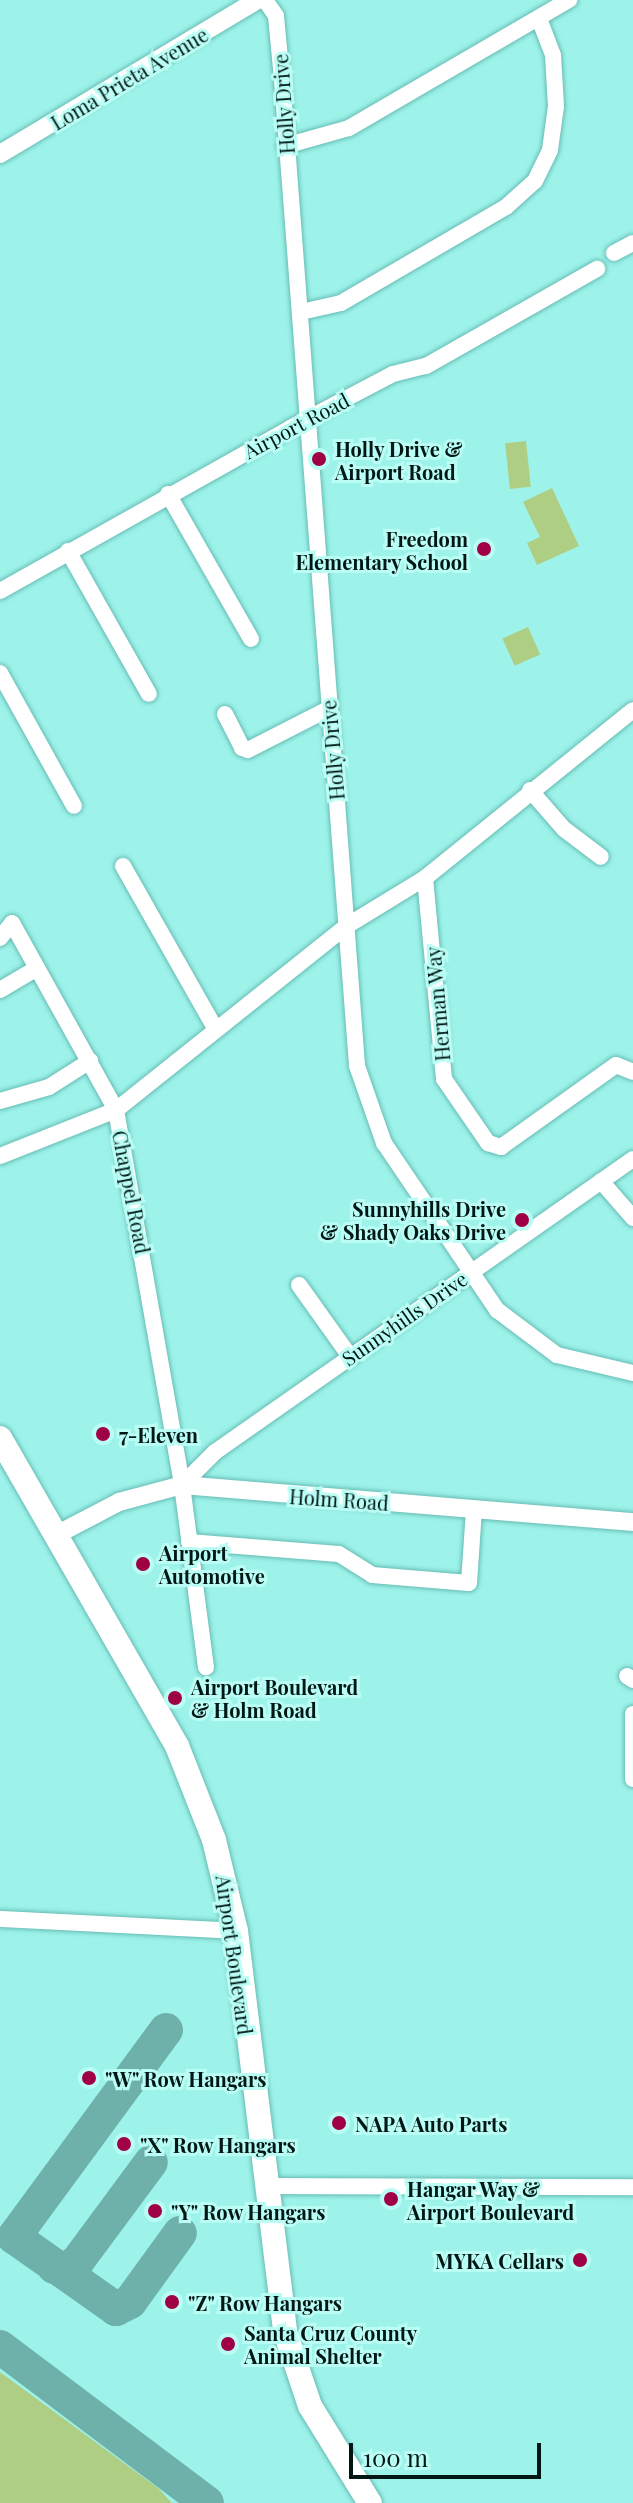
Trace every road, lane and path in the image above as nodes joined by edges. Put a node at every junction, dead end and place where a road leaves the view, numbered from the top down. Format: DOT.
graph roads {
  1 [pos="257,0"];
  2 [pos="265,0"];
  3 [pos="569,0"];
  4 [pos="539,18"];
  5 [pos="285,146"];
  6 [pos="0,154"];
  7 [pos="633,243"];
  8 [pos="614,253"];
  9 [pos="597,269"];
  10 [pos="301,312"];
  11 [pos="307,419"];
  12 [pos="168,494"];
  13 [pos="68,551"];
  14 [pos="0,591"];
  15 [pos="251,639"];
  16 [pos="0,673"];
  17 [pos="149,694"];
  18 [pos="328,709"];
  19 [pos="633,710"];
  20 [pos="225,714"];
  21 [pos="530,790"];
  22 [pos="74,806"];
  23 [pos="601,857"];
  24 [pos="123,866"];
  25 [pos="425,878"];
  26 [pos="345,927"];
  27 [pos="0,938"];
  28 [pos="37,968"];
  29 [pos="0,990"];
  30 [pos="215,1028"];
  31 [pos="90,1061"];
  32 [pos="633,1072"];
  33 [pos="0,1101"];
  34 [pos="116,1110"];
  35 [pos="0,1156"];
  36 [pos="633,1159"];
  37 [pos="601,1181"];
  38 [pos="633,1218"];
  39 [pos="469,1273"];
  40 [pos="299,1285"];
  41 [pos="349,1355"];
  42 [pos="633,1373"];
  43 [pos="0,1438"];
  44 [pos="182,1485"];
  45 [pos="474,1509"];
  46 [pos="633,1522"];
  47 [pos="56,1535"];
  48 [pos="189,1542"];
  49 [pos="206,1667"];
  50 [pos="633,1714"];
  51 [pos="633,1779"];
  52 [pos="0,1919"];
  53 [pos="236,1931"];
  54 [pos="264,2186"];
  55 [pos="633,2187"];
  56 [pos="370,2503"];
  1 -- 6 [label="street, Loma Prieta Avenue"];
  2 -- 5 [label="street, Holly Drive"];
  3 -- 4 [label="street"];
  4 -- 5 [label="street"];
  4 -- 10 [label="street"];
  5 -- 10 [label="street, Holly Drive"];
  7 -- 8 [label="street"];
  9 -- 11 [label="street, Airport Road"];
  10 -- 11 [label="street, Holly Drive"];
  11 -- 12 [label="street, Airport Road"];
  11 -- 18 [label="street, Holly Drive"];
  12 -- 13 [label="street, Airport Road"];
  12 -- 15 [label="street"];
  13 -- 14 [label="street, Airport Road"];
  13 -- 17 [label="street"];
  16 -- 22 [label="street"];
  18 -- 20 [label="street"];
  18 -- 26 [label="street, Holly Drive"];
  19 -- 21 [label="street"];
  21 -- 23 [label="street"];
  21 -- 25 [label="street"];
  24 -- 30 [label="street"];
  25 -- 26 [label="street"];
  25 -- 32 [label="street, Herman Way"];
  26 -- 30 [label="street"];
  26 -- 39 [label="street, Holly Drive"];
  27 -- 28 [label="street, Chappel Road"];
  28 -- 29 [label="street"];
  28 -- 31 [label="street, Chappel Road"];
  30 -- 34 [label="street"];
  31 -- 33 [label="street"];
  31 -- 34 [label="street, Chappel Road"];
  34 -- 35 [label="street"];
  34 -- 44 [label="street, Chappel Road"];
  36 -- 37 [label="street, Sunnyhills Drive"];
  37 -- 38 [label="street"];
  37 -- 39 [label="street, Sunnyhills Drive"];
  39 -- 41 [label="street, Sunnyhills Drive"];
  39 -- 42 [label="street, Holly Drive"];
  40 -- 41 [label="street"];
  41 -- 44 [label="street, Sunnyhills Drive"];
  43 -- 47 [label="main road, Airport Boulevard"];
  44 -- 45 [label="street, Holm Road"];
  44 -- 47 [label="street, Holm Road"];
  44 -- 48 [label="street, Chappel Road"];
  45 -- 46 [label="street, Holm Road"];
  45 -- 48 [label="street"];
  47 -- 53 [label="main road, Airport Boulevard"];
  48 -- 49 [label="street, Chappel Road"];
  50 -- 51 [label="street"];
  52 -- 53 [label="street"];
  53 -- 54 [label="main road, Airport Boulevard"];
  54 -- 55 [label="street"];
  54 -- 56 [label="main road, Airport Boulevard"];
}
